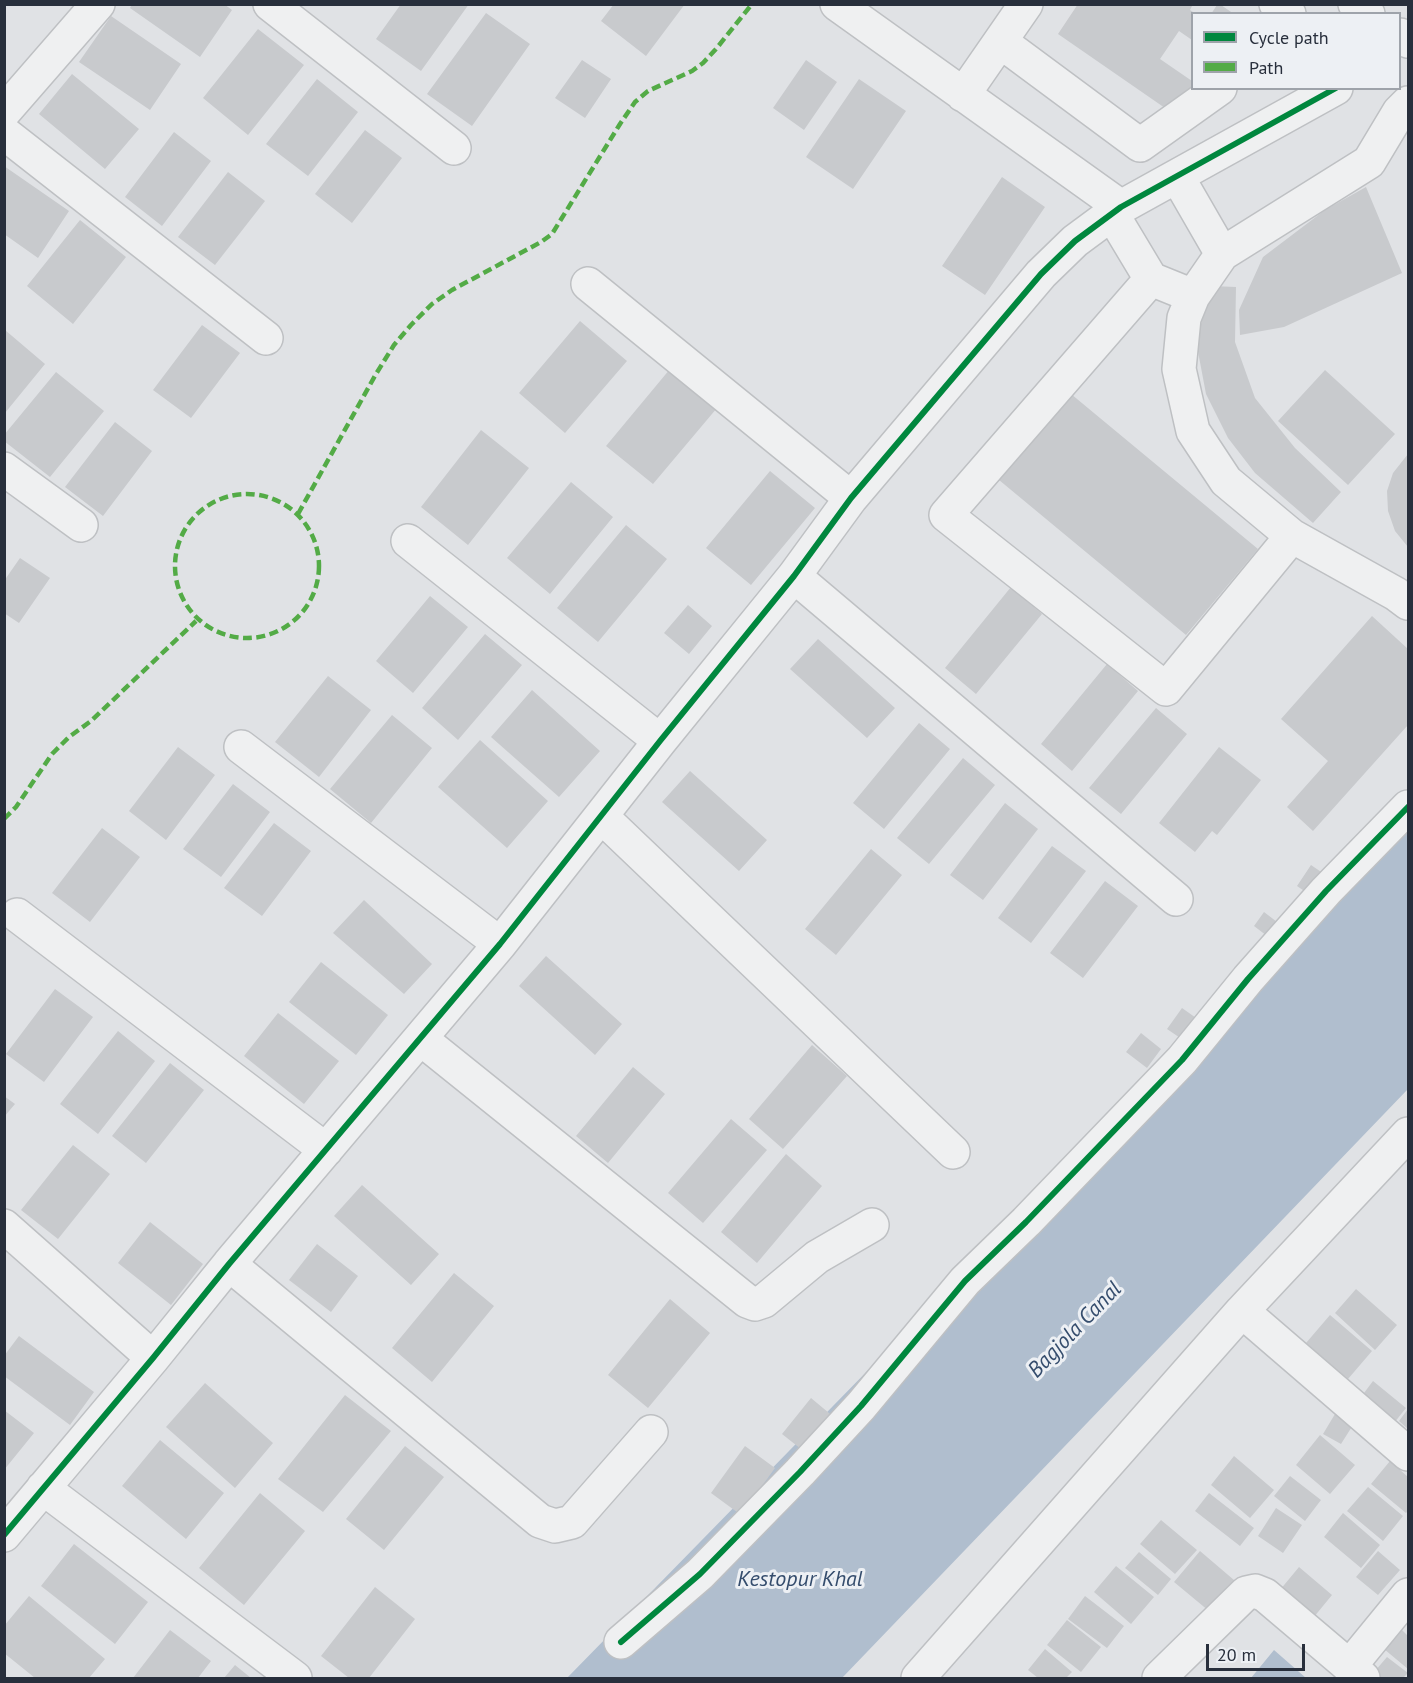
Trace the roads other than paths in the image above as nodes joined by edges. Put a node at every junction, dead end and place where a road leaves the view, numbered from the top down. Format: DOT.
graph roads {
  1 [pos="98,4"];
  2 [pos="270,4"];
  3 [pos="837,4"];
  4 [pos="1026,4"];
  5 [pos="1001,42"];
  6 [pos="1217,90"];
  7 [pos="1332,90"];
  8 [pos="963,94"];
  9 [pos="1408,103"];
  10 [pos="4,112"];
  11 [pos="4,133"];
  12 [pos="454,148"];
  13 [pos="1177,176"];
  14 [pos="1117,210"];
  15 [pos="1222,254"];
  16 [pos="1151,279"];
  17 [pos="588,284"];
  18 [pos="1193,296"];
  19 [pos="266,338"];
  20 [pos="4,469"];
  21 [pos="851,498"];
  22 [pos="81,525"];
  23 [pos="1292,536"];
  24 [pos="408,541"];
  25 [pos="794,576"];
  26 [pos="1408,603"];
  27 [pos="660,741"];
  28 [pos="241,747"];
  29 [pos="1408,807"];
  30 [pos="601,816"];
  31 [pos="1176,899"];
  32 [pos="17,915"];
  33 [pos="500,944"];
  34 [pos="421,1039"];
  35 [pos="1408,1134"];
  36 [pos="326,1150"];
  37 [pos="953,1152"];
  38 [pos="872,1225"];
  39 [pos="4,1227"];
  40 [pos="229,1264"];
  41 [pos="1242,1311"];
  42 [pos="153,1358"];
  43 [pos="651,1432"];
  44 [pos="1408,1454"];
  45 [pos="43,1488"];
  46 [pos="4,1535"];
  47 [pos="1408,1595"];
  48 [pos="621,1642"];
  49 [pos="1356,1673"];
  50 [pos="295,1678"];
  51 [pos="918,1678"];
  52 [pos="1159,1678"];
  1 -- 10 [label="street"];
  2 -- 12 [label="street"];
  3 -- 8 [label="street"];
  4 -- 5 [label="street"];
  5 -- 6 [label="street"];
  5 -- 8 [label="street"];
  7 -- 13 [label="street"];
  8 -- 14 [label="street"];
  9 -- 15 [label="street"];
  11 -- 19 [label="street"];
  13 -- 14 [label="street"];
  13 -- 15 [label="street"];
  14 -- 16 [label="street"];
  14 -- 21 [label="street"];
  15 -- 18 [label="street"];
  16 -- 18 [label="street"];
  16 -- 23 [label="street"];
  17 -- 21 [label="street"];
  18 -- 23 [label="street"];
  20 -- 22 [label="street"];
  21 -- 25 [label="street"];
  23 -- 26 [label="street"];
  24 -- 27 [label="street"];
  25 -- 27 [label="street"];
  25 -- 31 [label="street"];
  27 -- 30 [label="street"];
  28 -- 33 [label="street"];
  29 -- 48 [label="street"];
  30 -- 33 [label="street"];
  30 -- 37 [label="street"];
  32 -- 36 [label="street"];
  33 -- 34 [label="street"];
  34 -- 36 [label="street"];
  34 -- 38 [label="street"];
  35 -- 41 [label="street"];
  36 -- 40 [label="street"];
  39 -- 42 [label="street"];
  40 -- 42 [label="street"];
  40 -- 43 [label="street"];
  41 -- 44 [label="street"];
  41 -- 51 [label="street"];
  42 -- 45 [label="street"];
  45 -- 46 [label="street"];
  45 -- 50 [label="street"];
  47 -- 49 [label="street"];
  49 -- 52 [label="street"];
}
